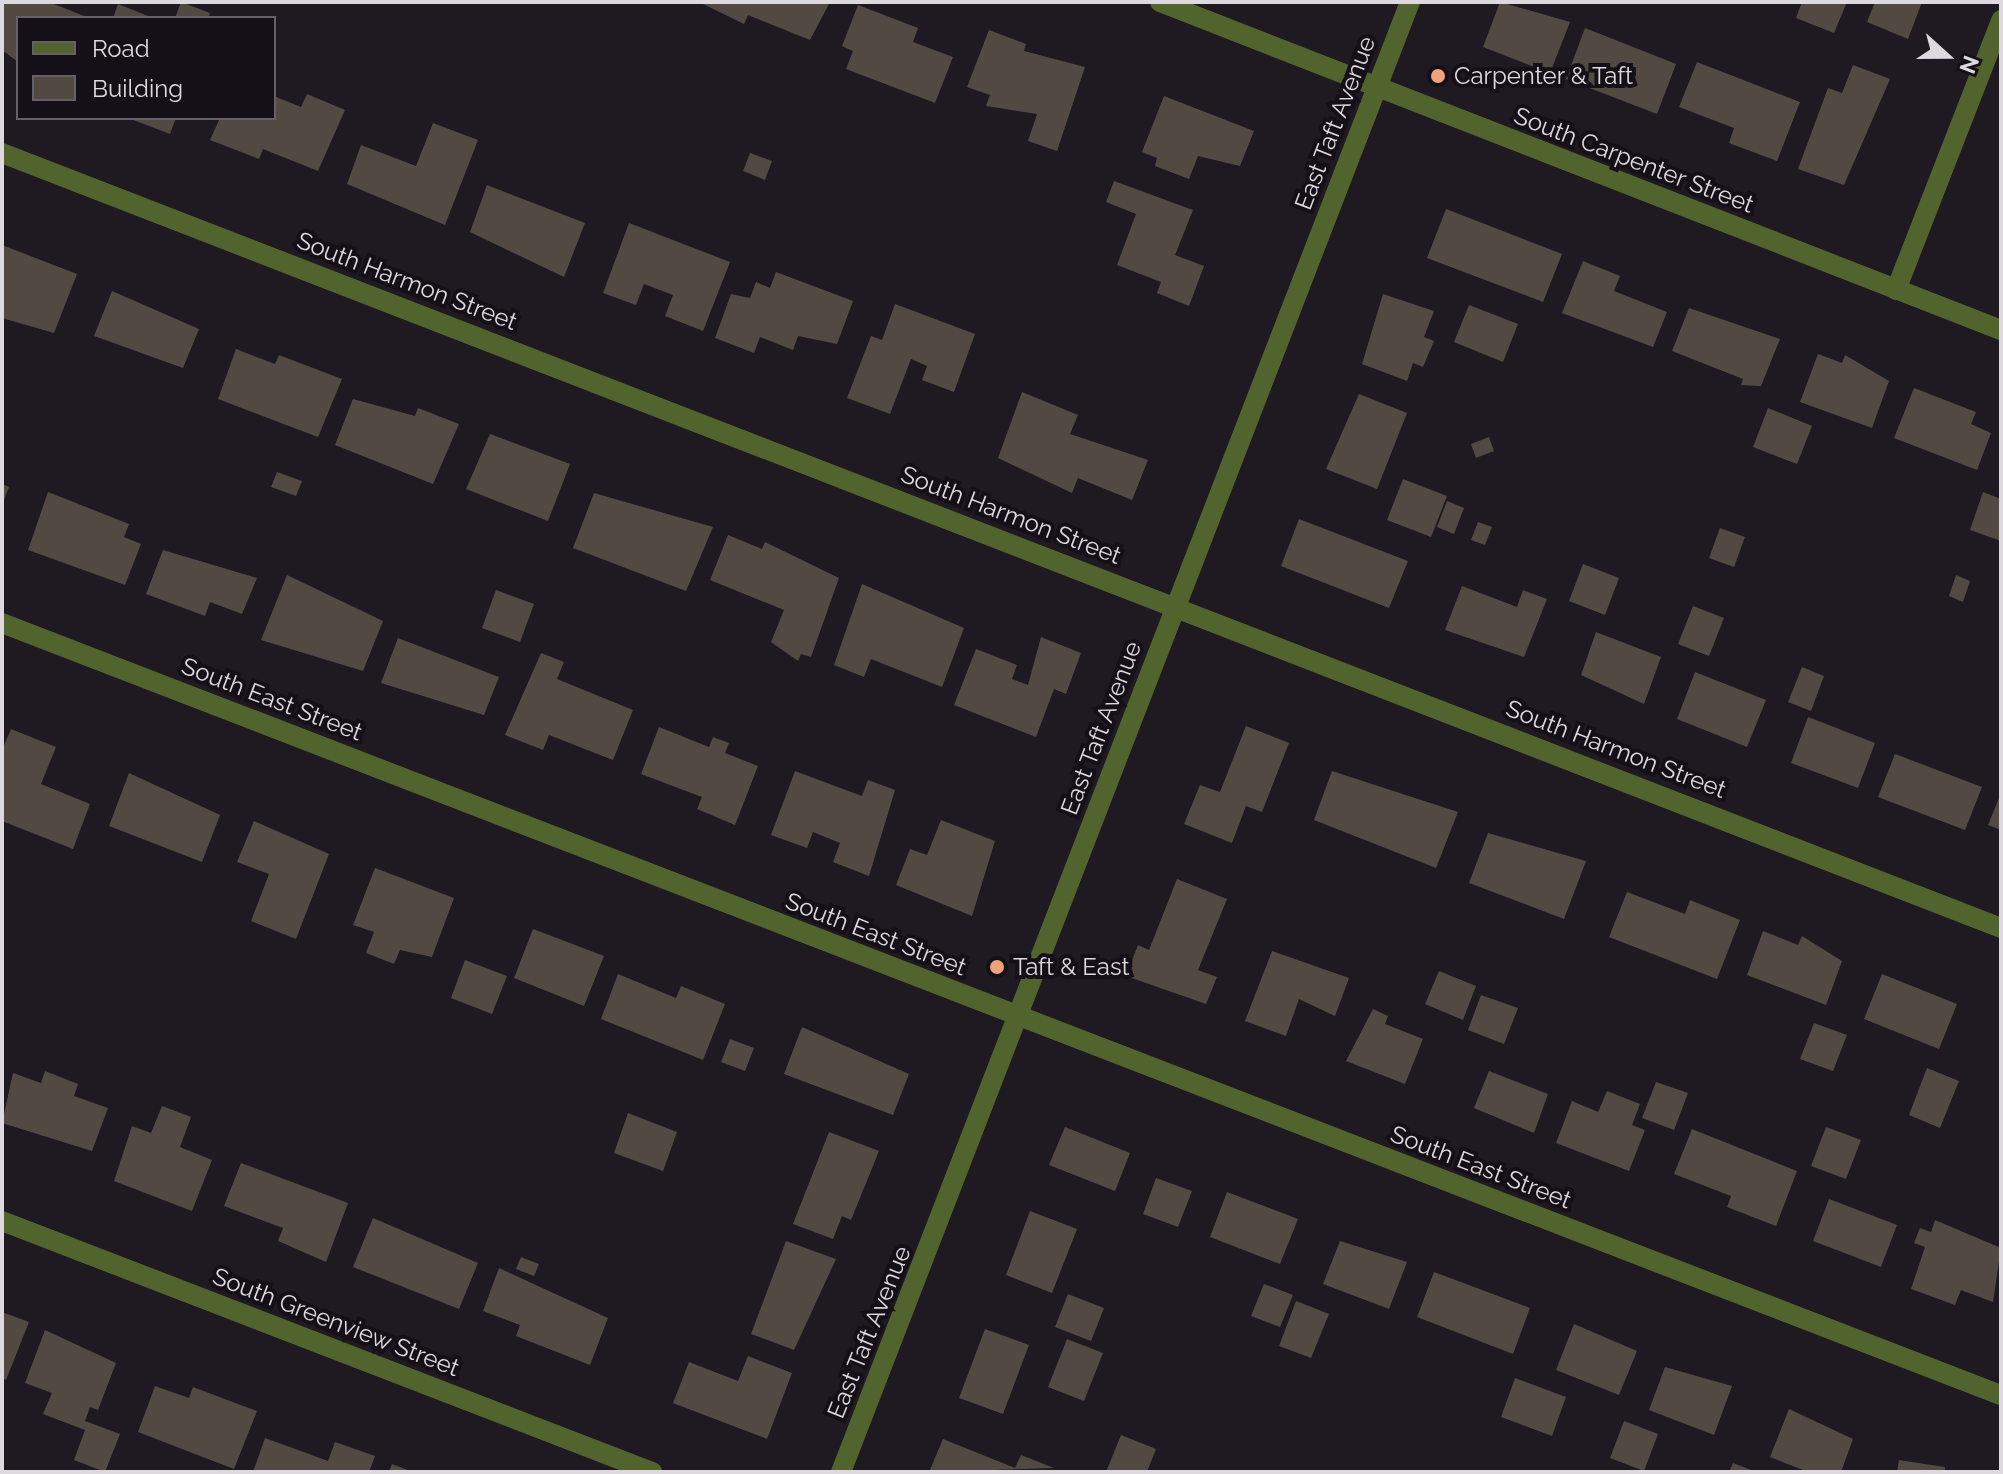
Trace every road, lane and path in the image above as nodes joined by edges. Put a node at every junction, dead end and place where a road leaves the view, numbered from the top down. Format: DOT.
graph roads {
  1 [pos="1160,2"];
  2 [pos="1410,2"];
  3 [pos="2001,20"];
  4 [pos="1377,88"];
  5 [pos="2,153"];
  6 [pos="1896,290"];
  7 [pos="2001,330"];
  8 [pos="1175,606"];
  9 [pos="2,623"];
  10 [pos="2001,928"];
  11 [pos="1018,1017"];
  12 [pos="2,1221"];
  13 [pos="2001,1395"];
  14 [pos="652,1472"];
  15 [pos="841,1472"];
  1 -- 4 [label="street, South Carpenter Street"];
  2 -- 4 [label="street, East Taft Avenue"];
  3 -- 6 [label="street"];
  4 -- 6 [label="street, South Carpenter Street"];
  4 -- 8 [label="street, East Taft Avenue"];
  5 -- 8 [label="street, South Harmon Street"];
  6 -- 7 [label="street, South Carpenter Street"];
  8 -- 10 [label="street, South Harmon Street"];
  8 -- 11 [label="street, East Taft Avenue"];
  9 -- 11 [label="street, South East Street"];
  11 -- 13 [label="street, South East Street"];
  11 -- 15 [label="street, East Taft Avenue"];
  12 -- 14 [label="street, South Greenview Street"];
}
